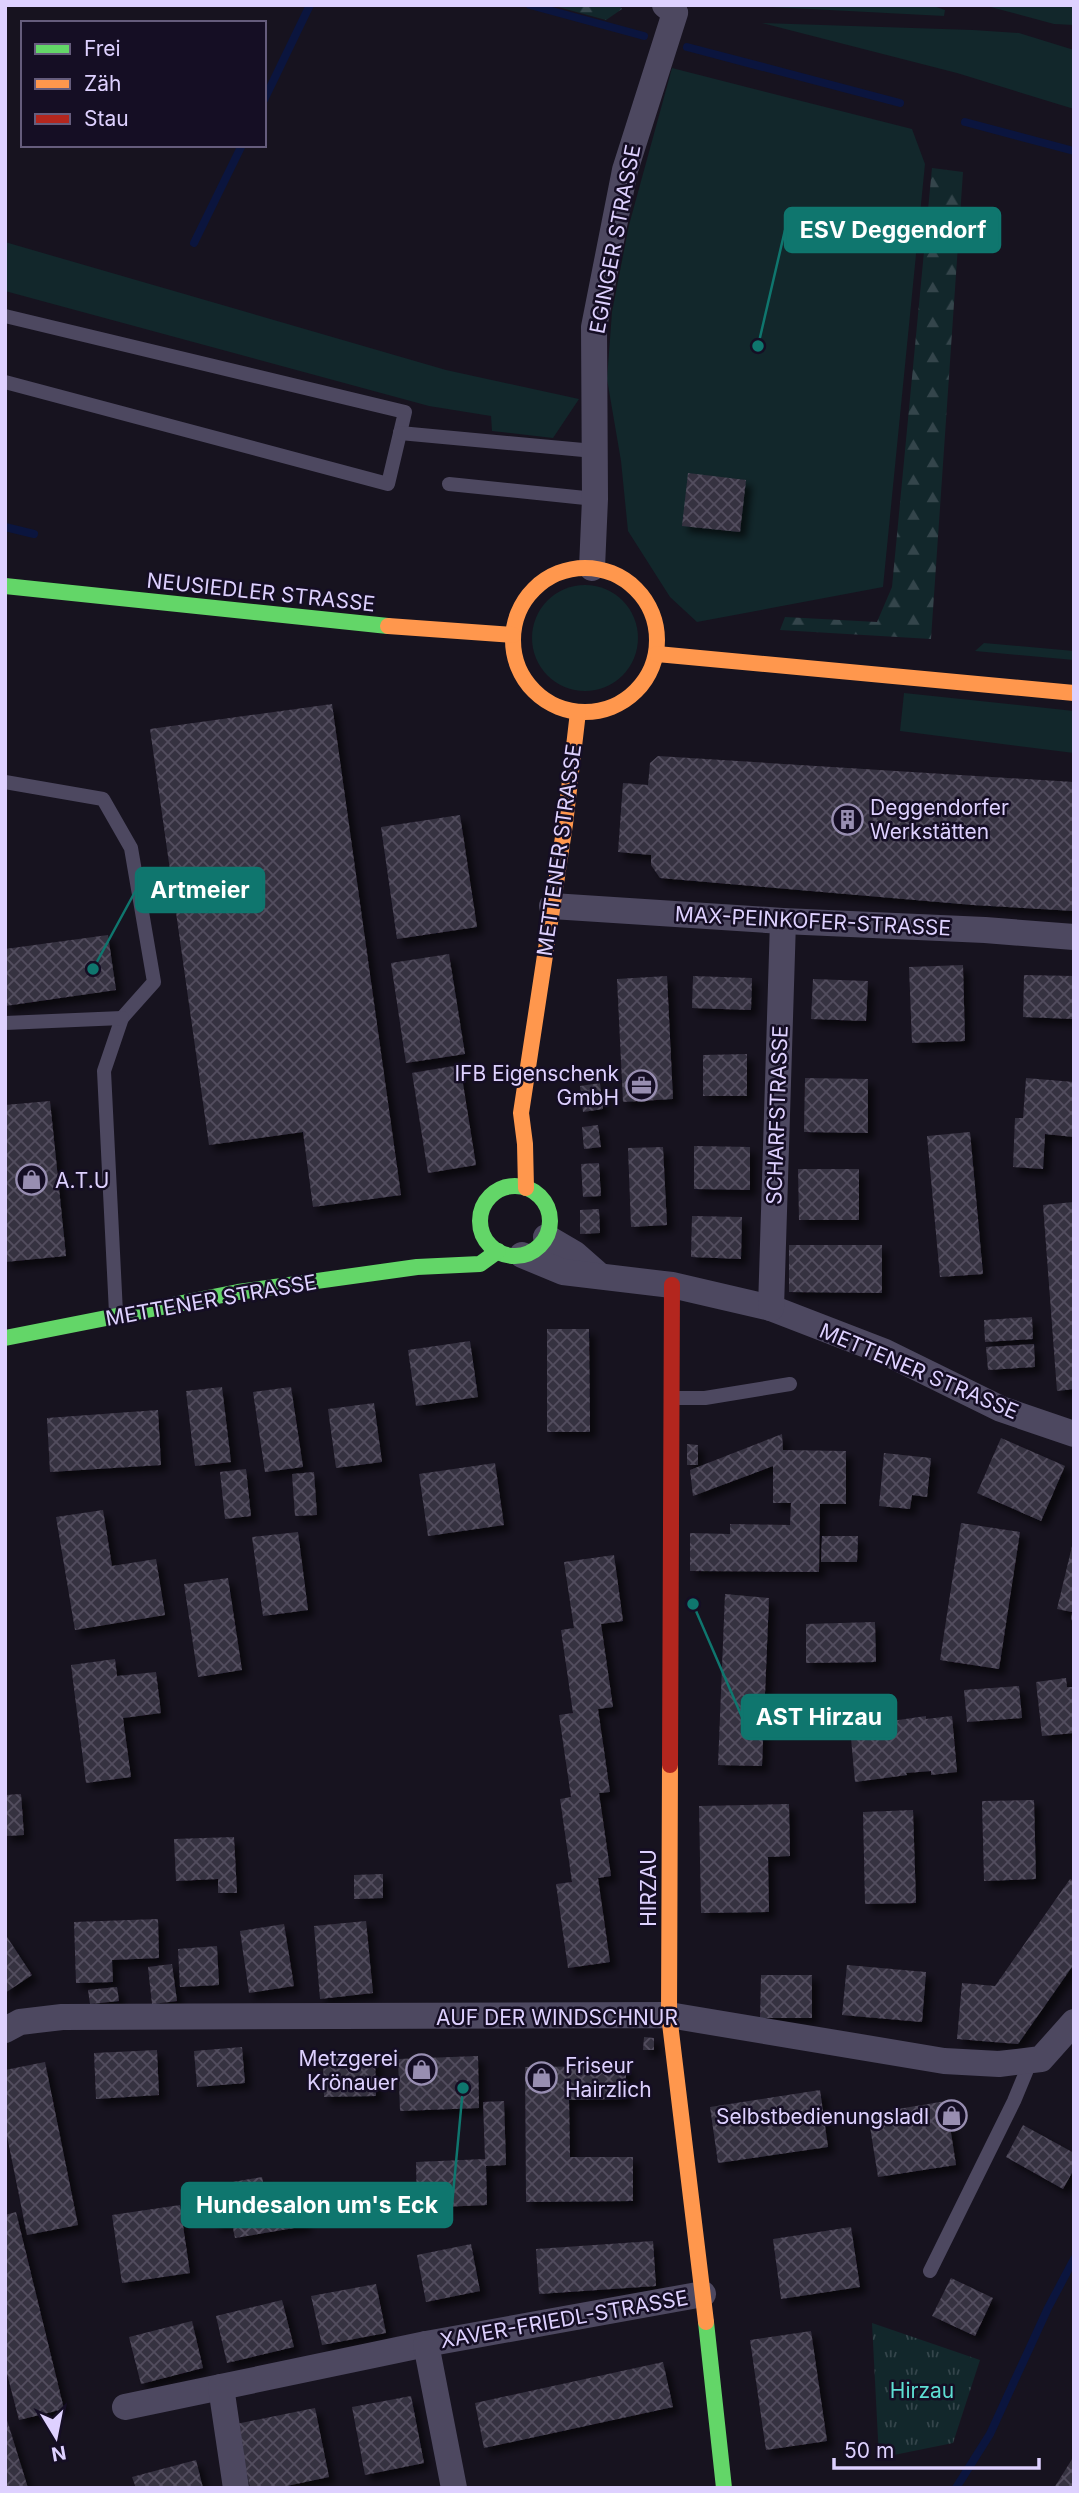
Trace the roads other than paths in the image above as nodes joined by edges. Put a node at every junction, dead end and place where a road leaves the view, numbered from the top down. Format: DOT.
graph roads {
  1 [pos="665,5"];
  2 [pos="5,316"];
  3 [pos="5,382"];
  4 [pos="400,433"];
  5 [pos="594,451"];
  6 [pos="449,484"];
  7 [pos="595,499"];
  8 [pos="592,568"];
  9 [pos="5,586"];
  10 [pos="513,635"];
  11 [pos="657,654"];
  12 [pos="1074,693"];
  13 [pos="578,712"];
  14 [pos="5,782"];
  15 [pos="552,906"];
  16 [pos="783,921"];
  17 [pos="1074,937"];
  18 [pos="122,1018"];
  19 [pos="5,1023"];
  20 [pos="521,1113"];
  21 [pos="510,1133"];
  22 [pos="501,1170"];
  23 [pos="526,1188"];
  24 [pos="501,1189"];
  25 [pos="481,1229"];
  26 [pos="545,1237"];
  27 [pos="466,1239"];
  28 [pos="448,1250"];
  29 [pos="510,1253"];
  30 [pos="417,1267"];
  31 [pos="600,1276"];
  32 [pos="672,1285"];
  33 [pos="772,1308"];
  34 [pos="116,1316"];
  35 [pos="5,1338"];
  36 [pos="790,1384"];
  37 [pos="672,1398"];
  38 [pos="1074,1434"];
  39 [pos="668,2015"];
  40 [pos="1074,2022"];
  41 [pos="5,2030"];
  42 [pos="1031,2060"];
  43 [pos="930,2271"];
  44 [pos="703,2294"];
  45 [pos="426,2344"];
  46 [pos="221,2388"];
  47 [pos="125,2407"];
  48 [pos="236,2488"];
  49 [pos="454,2488"];
  50 [pos="724,2488"];
  1 -- 5 [label="street, EGINGER STRASSE"];
  2 -- 4 [label="lane"];
  3 -- 4 [label="lane"];
  4 -- 5 [label="lane"];
  5 -- 7 [label="street, EGINGER STRASSE"];
  6 -- 7 [label="lane"];
  7 -- 8 [label="street, EGINGER STRASSE"];
  8 -- 10 [label="street"];
  8 -- 11 [label="street"];
  9 -- 10 [label="street, NEUSIEDLER STRASSE"];
  10 -- 13 [label="street"];
  11 -- 12 [label="street"];
  11 -- 13 [label="street"];
  13 -- 15 [label="street, METTENER STRASSE"];
  14 -- 18 [label="lane"];
  15 -- 16 [label="street, MAX-PEINKOFER-STRASSE"];
  15 -- 20 [label="street, METTENER STRASSE"];
  16 -- 17 [label="street, MAX-PEINKOFER-STRASSE"];
  16 -- 33 [label="street, SCHARFSTRASSE"];
  18 -- 19 [label="lane"];
  18 -- 34 [label="lane"];
  20 -- 21 [label="street, METTENER STRASSE"];
  20 -- 23 [label="street, METTENER STRASSE"];
  22 -- 24 [label="street"];
  23 -- 24 [label="street"];
  23 -- 26 [label="street"];
  24 -- 25 [label="street"];
  25 -- 27 [label="street"];
  25 -- 29 [label="street"];
  26 -- 29 [label="street"];
  26 -- 31 [label="street"];
  28 -- 30 [label="street, METTENER STRASSE"];
  29 -- 30 [label="street, METTENER STRASSE"];
  29 -- 31 [label="street, METTENER STRASSE"];
  30 -- 34 [label="street, METTENER STRASSE"];
  31 -- 32 [label="street, METTENER STRASSE"];
  32 -- 33 [label="street, METTENER STRASSE"];
  32 -- 37 [label="street, HIRZAU"];
  33 -- 38 [label="street, METTENER STRASSE"];
  34 -- 35 [label="street, METTENER STRASSE"];
  36 -- 37 [label="lane"];
  37 -- 39 [label="street, HIRZAU"];
  39 -- 41 [label="street, AUF DER WINDSCHNUR"];
  39 -- 42 [label="street, AUF DER WINDSCHNUR"];
  39 -- 44 [label="street, HIRZAU"];
  40 -- 42 [label="street"];
  42 -- 43 [label="lane"];
  44 -- 45 [label="street, XAVER-FRIEDL-STRASSE"];
  44 -- 50 [label="street, HIRZAU"];
  45 -- 46 [label="street, XAVER-FRIEDL-STRASSE"];
  45 -- 49 [label="street, XAVER-FRIEDL-STRASSE"];
  46 -- 47 [label="street, XAVER-FRIEDL-STRASSE"];
  46 -- 48 [label="street"];
}
